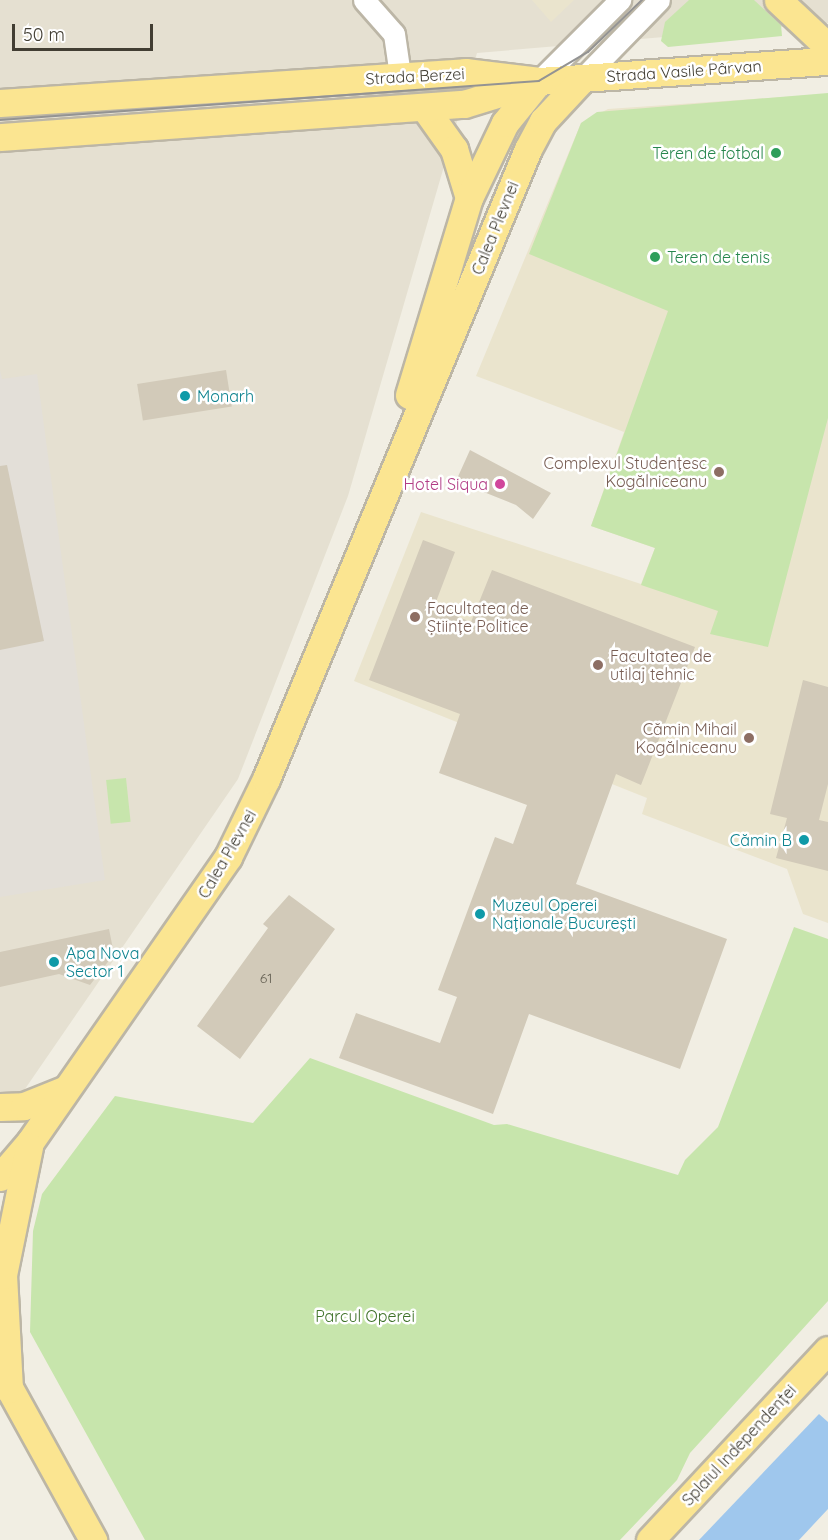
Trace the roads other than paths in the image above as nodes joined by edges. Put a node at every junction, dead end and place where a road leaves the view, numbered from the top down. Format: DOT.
graph roads {
  1 [pos="364,0"];
  2 [pos="620,0"];
  3 [pos="659,0"];
  4 [pos="778,0"];
  5 [pos="828,47"];
  6 [pos="828,61"];
  7 [pos="400,75"];
  8 [pos="582,79"];
  9 [pos="539,81"];
  10 [pos="0,103"];
  11 [pos="424,107"];
  12 [pos="0,137"];
  13 [pos="470,198"];
  14 [pos="383,491"];
  15 [pos="68,1089"];
  16 [pos="0,1107"];
  17 [pos="30,1142"];
  18 [pos="0,1177"];
  19 [pos="828,1350"];
  20 [pos="3,1381"];
  21 [pos="93,1540"];
  22 [pos="650,1540"];
  1 -- 7 [label="street"];
  2 -- 9 [label="street, Calea Plevnei"];
  3 -- 8 [label="street, Calea Plevnei"];
  4 -- 5 [label="main road"];
  6 -- 8 [label="main road, Strada Vasile Pârvan"];
  7 -- 9 [label="main road, Strada Berzei"];
  7 -- 10 [label="main road, Strada Berzei"];
  8 -- 9 [label="main road, Strada Vasile Pârvan"];
  8 -- 14 [label="main road, Calea Plevnei"];
  9 -- 11 [label="main road, Strada Berzei"];
  9 -- 13 [label="main road, Calea Plevnei"];
  11 -- 12 [label="main road, Strada Berzei"];
  11 -- 13 [label="main road"];
  13 -- 14 [label="main road, Calea Plevnei"];
  14 -- 15 [label="main road, Calea Plevnei"];
  15 -- 16 [label="main road"];
  15 -- 17 [label="main road, Calea Plevnei"];
  17 -- 18 [label="main road, Calea Plevnei"];
  17 -- 20 [label="main road"];
  19 -- 22 [label="main road, Splaiul Independenței"];
  20 -- 21 [label="main road"];
}
